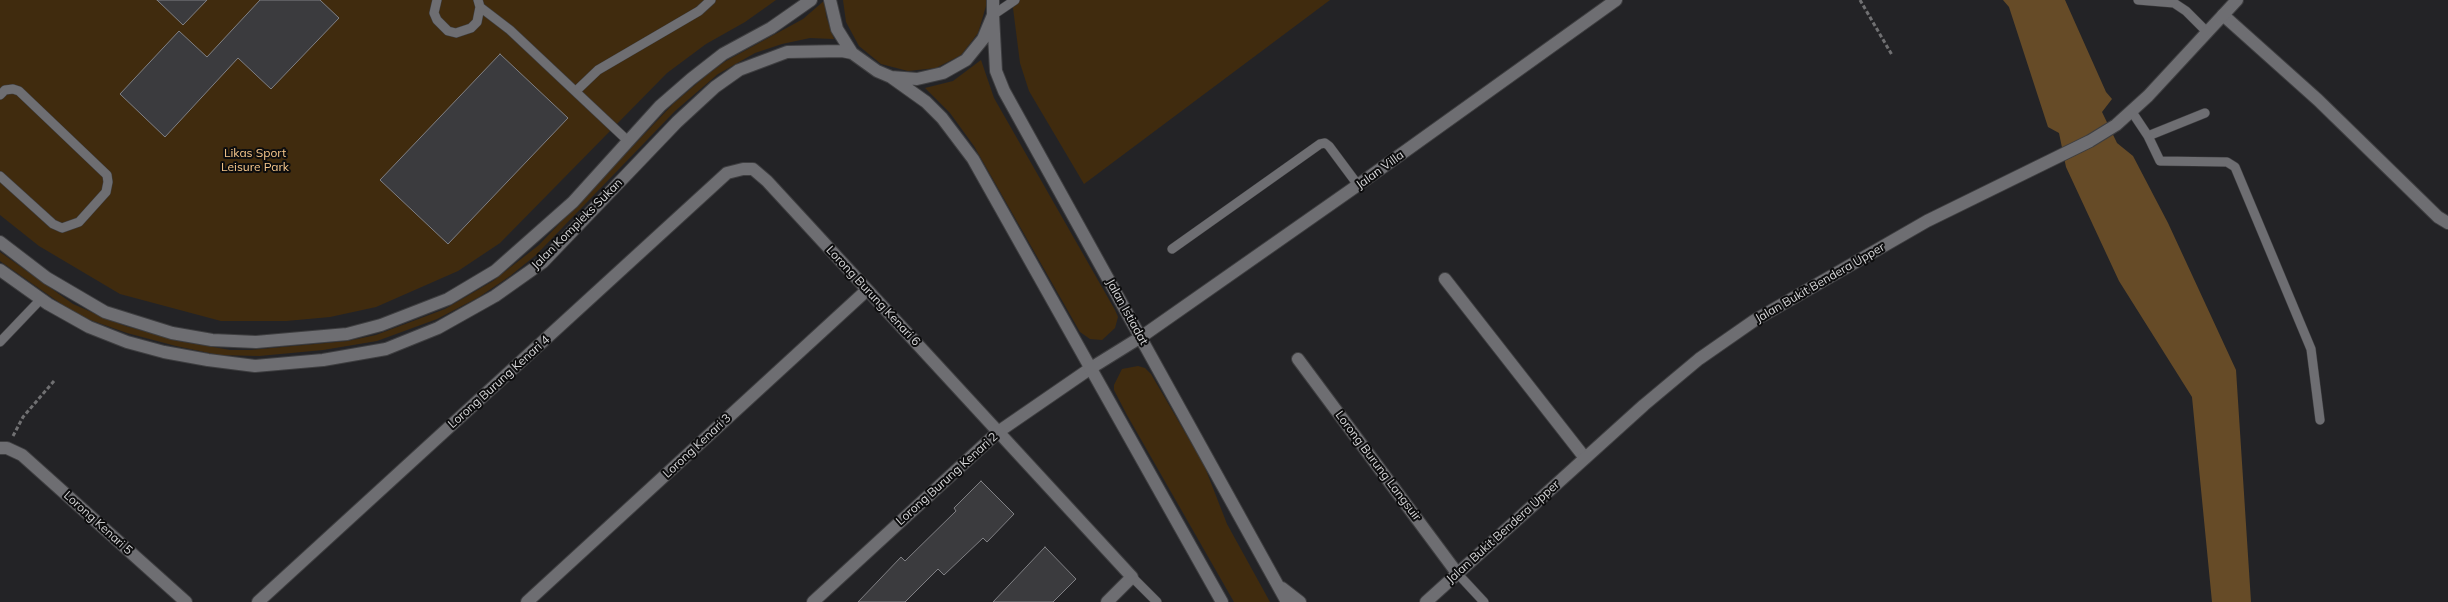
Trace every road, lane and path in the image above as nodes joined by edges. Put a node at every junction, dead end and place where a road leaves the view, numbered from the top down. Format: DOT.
graph roads {
  1 [pos="437,0"];
  2 [pos="711,0"];
  3 [pos="811,0"];
  4 [pos="830,0"];
  5 [pos="993,0"];
  6 [pos="1015,0"];
  7 [pos="1616,0"];
  8 [pos="1860,0"];
  9 [pos="2138,0"];
  10 [pos="2237,0"];
  11 [pos="479,4"];
  12 [pos="993,15"];
  13 [pos="2223,15"];
  14 [pos="2207,32"];
  15 [pos="852,54"];
  16 [pos="1892,55"];
  17 [pos="891,77"];
  18 [pos="576,91"];
  19 [pos="0,95"];
  20 [pos="2132,112"];
  21 [pos="2205,113"];
  22 [pos="2148,136"];
  23 [pos="628,141"];
  24 [pos="743,168"];
  25 [pos="0,176"];
  26 [pos="1358,185"];
  27 [pos="2448,223"];
  28 [pos="0,242"];
  29 [pos="1172,249"];
  30 [pos="0,270"];
  31 [pos="1445,279"];
  32 [pos="867,290"];
  33 [pos="41,299"];
  34 [pos="1141,337"];
  35 [pos="0,342"];
  36 [pos="1298,359"];
  37 [pos="1091,368"];
  38 [pos="54,381"];
  39 [pos="2320,420"];
  40 [pos="998,432"];
  41 [pos="4,448"];
  42 [pos="1585,458"];
  43 [pos="1457,573"];
  44 [pos="1132,577"];
  45 [pos="1276,583"];
  46 [pos="186,602"];
  47 [pos="258,602"];
  48 [pos="527,602"];
  49 [pos="813,602"];
  50 [pos="1107,602"];
  51 [pos="1157,602"];
  52 [pos="1222,602"];
  53 [pos="1287,602"];
  54 [pos="1300,602"];
  55 [pos="1426,602"];
  56 [pos="1484,602"];
  1 -- 11 [label="lane"];
  2 -- 18 [label="lane"];
  3 -- 23 [label="street, Jalan Kompleks Sukan"];
  4 -- 15 [label="street"];
  5 -- 12 [label="street, Jalan Istiadat"];
  6 -- 12 [label="lane"];
  7 -- 26 [label="street, Jalan Villa"];
  8 -- 16 [label="path"];
  9 -- 14 [label="lane"];
  10 -- 13 [label="street, Jalan Bukit Bendera Upper"];
  11 -- 18 [label="lane"];
  12 -- 17 [label="street"];
  12 -- 34 [label="street, Jalan Istiadat"];
  13 -- 14 [label="street, Jalan Bukit Bendera Upper"];
  13 -- 27 [label="street"];
  14 -- 20 [label="street, Jalan Bukit Bendera Upper"];
  15 -- 17 [label="street"];
  15 -- 33 [label="street, Jalan Kompleks Sukan"];
  17 -- 37 [label="street"];
  18 -- 23 [label="lane"];
  19 -- 25 [label="lane"];
  20 -- 22 [label="lane"];
  20 -- 42 [label="street, Jalan Bukit Bendera Upper"];
  21 -- 22 [label="lane"];
  22 -- 39 [label="lane"];
  23 -- 28 [label="street, Jalan Kompleks Sukan"];
  24 -- 32 [label="street, Lorong Burung Kenari 6"];
  24 -- 47 [label="street, Lorong Burung Kenari 4"];
  26 -- 29 [label="lane"];
  26 -- 34 [label="street, Jalan Villa"];
  30 -- 33 [label="street, Jalan Kompleks Sukan"];
  31 -- 42 [label="street"];
  32 -- 40 [label="street, Lorong Burung Kenari 6"];
  32 -- 48 [label="street, Lorong Kenari 3"];
  33 -- 35 [label="lane"];
  34 -- 37 [label="street, Jalan Villa"];
  34 -- 45 [label="street, Jalan Istiadat"];
  36 -- 43 [label="street, Lorong Burung Langsuir"];
  37 -- 40 [label="street, Lorong Burung Kenari 2"];
  37 -- 52 [label="street"];
  38 -- 41 [label="path"];
  40 -- 44 [label="street, Lorong Burung Kenari 6"];
  40 -- 49 [label="street, Lorong Burung Kenari 2"];
  41 -- 46 [label="street, Lorong Kenari 5"];
  42 -- 43 [label="street, Jalan Bukit Bendera Upper"];
  43 -- 55 [label="street, Jalan Bukit Bendera Upper"];
  43 -- 56 [label="lane"];
  44 -- 50 [label="street"];
  44 -- 51 [label="lane"];
  45 -- 53 [label="street, Jalan Istiadat"];
  45 -- 54 [label="street"];
}
